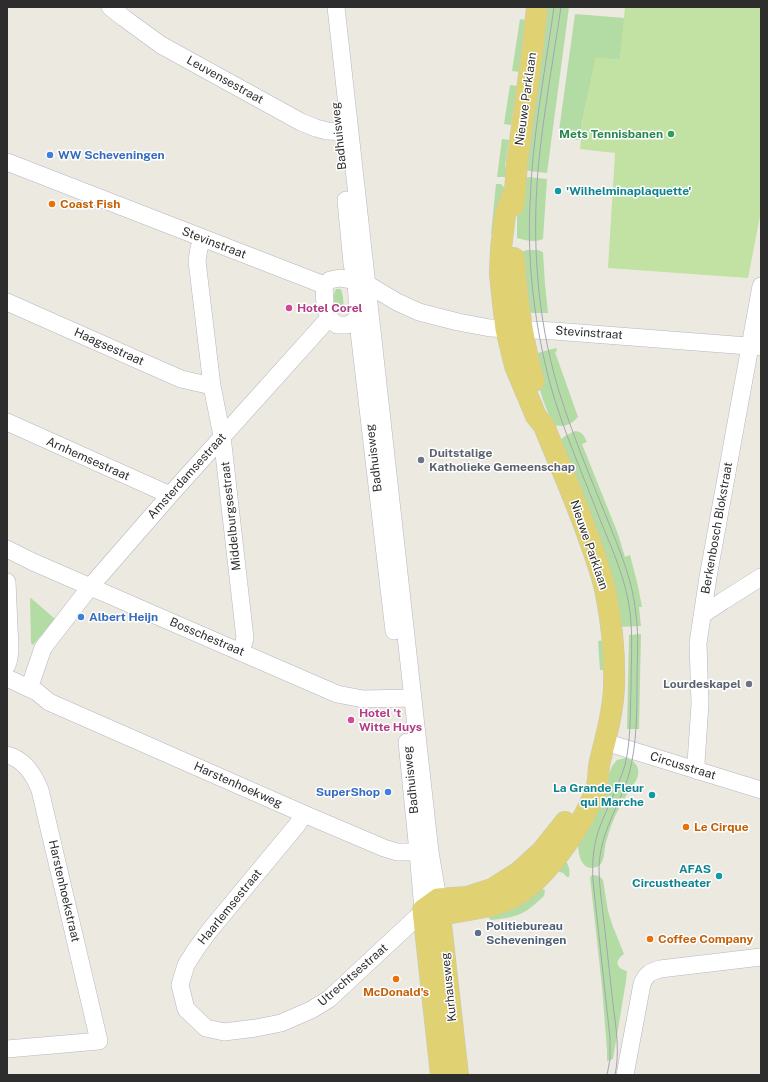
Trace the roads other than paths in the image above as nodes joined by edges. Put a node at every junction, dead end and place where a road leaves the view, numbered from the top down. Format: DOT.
graph roads {
  1 [pos="110,7"];
  2 [pos="324,7"];
  3 [pos="336,7"];
  4 [pos="537,7"];
  5 [pos="344,131"];
  6 [pos="7,162"];
  7 [pos="203,238"];
  8 [pos="362,283"];
  9 [pos="324,285"];
  10 [pos="761,286"];
  11 [pos="7,302"];
  12 [pos="419,312"];
  13 [pos="364,314"];
  14 [pos="329,318"];
  15 [pos="514,329"];
  16 [pos="756,347"];
  17 [pos="212,386"];
  18 [pos="7,422"];
  19 [pos="222,436"];
  20 [pos="170,495"];
  21 [pos="7,549"];
  22 [pos="761,577"];
  23 [pos="7,582"];
  24 [pos="90,587"];
  25 [pos="702,615"];
  26 [pos="241,652"];
  27 [pos="7,665"];
  28 [pos="7,678"];
  29 [pos="32,680"];
  30 [pos="7,690"];
  31 [pos="408,698"];
  32 [pos="50,702"];
  33 [pos="605,742"];
  34 [pos="7,755"];
  35 [pos="698,771"];
  36 [pos="761,790"];
  37 [pos="304,814"];
  38 [pos="424,852"];
  39 [pos="434,908"];
  40 [pos="761,957"];
  41 [pos="186,1009"];
  42 [pos="7,1049"];
  43 [pos="441,1075"];
  44 [pos="458,1075"];
  45 [pos="625,1075"];
  1 -- 5 [label="street, Leuvensestraat"];
  2 -- 5 [label="street, Badhuisweg"];
  3 -- 5 [label="street, Badhuisweg"];
  4 -- 15 [label="main road, Nieuwe Parklaan"];
  5 -- 8 [label="street, Badhuisweg"];
  6 -- 7 [label="street, Stevinstraat"];
  7 -- 9 [label="street, Stevinstraat"];
  7 -- 17 [label="street, Middelburgsestraat"];
  8 -- 9 [label="street, Stevinstraat"];
  8 -- 12 [label="street, Stevinstraat"];
  8 -- 13 [label="street, Badhuisweg"];
  9 -- 14 [label="street"];
  10 -- 16 [label="street, Berkenbosch Blokstraat"];
  11 -- 17 [label="street, Haagsestraat"];
  12 -- 13 [label="street, Stevinstraat"];
  12 -- 15 [label="street, Stevinstraat"];
  13 -- 14 [label="street"];
  13 -- 31 [label="street, Badhuisweg"];
  14 -- 19 [label="street, Amsterdamsestraat"];
  15 -- 16 [label="street, Stevinstraat"];
  15 -- 33 [label="main road, Nieuwe Parklaan"];
  16 -- 25 [label="street, Berkenbosch Blokstraat"];
  17 -- 19 [label="street, Middelburgsestraat"];
  18 -- 20 [label="street, Arnhemsestraat"];
  19 -- 20 [label="street, Amsterdamsestraat"];
  19 -- 26 [label="street, Middelburgsestraat"];
  20 -- 24 [label="street, Amsterdamsestraat"];
  21 -- 24 [label="street, Bosschestraat"];
  22 -- 25 [label="street"];
  23 -- 27 [label="street"];
  24 -- 26 [label="street, Bosschestraat"];
  24 -- 29 [label="street, Amsterdamsestraat"];
  25 -- 35 [label="street, Berkenbosch Blokstraat"];
  26 -- 31 [label="street, Bosschestraat"];
  28 -- 32 [label="street, Harstenhoekweg"];
  30 -- 32 [label="street, Harstenhoekweg"];
  31 -- 38 [label="street, Badhuisweg"];
  32 -- 37 [label="street, Harstenhoekweg"];
  33 -- 35 [label="street, Circusstraat"];
  33 -- 39 [label="main road, Nieuwe Parklaan"];
  34 -- 42 [label="street, Harstenhoekstraat"];
  35 -- 36 [label="street, Circusstraat"];
  37 -- 38 [label="street, Harstenhoekweg"];
  37 -- 41 [label="street, Haarlemsestraat"];
  38 -- 39 [label="street, Badhuisweg"];
  39 -- 41 [label="street, Utrechtsestraat"];
  39 -- 43 [label="main road, Kurhausweg"];
  39 -- 44 [label="main road, Kurhausweg"];
  40 -- 45 [label="street"];
}
